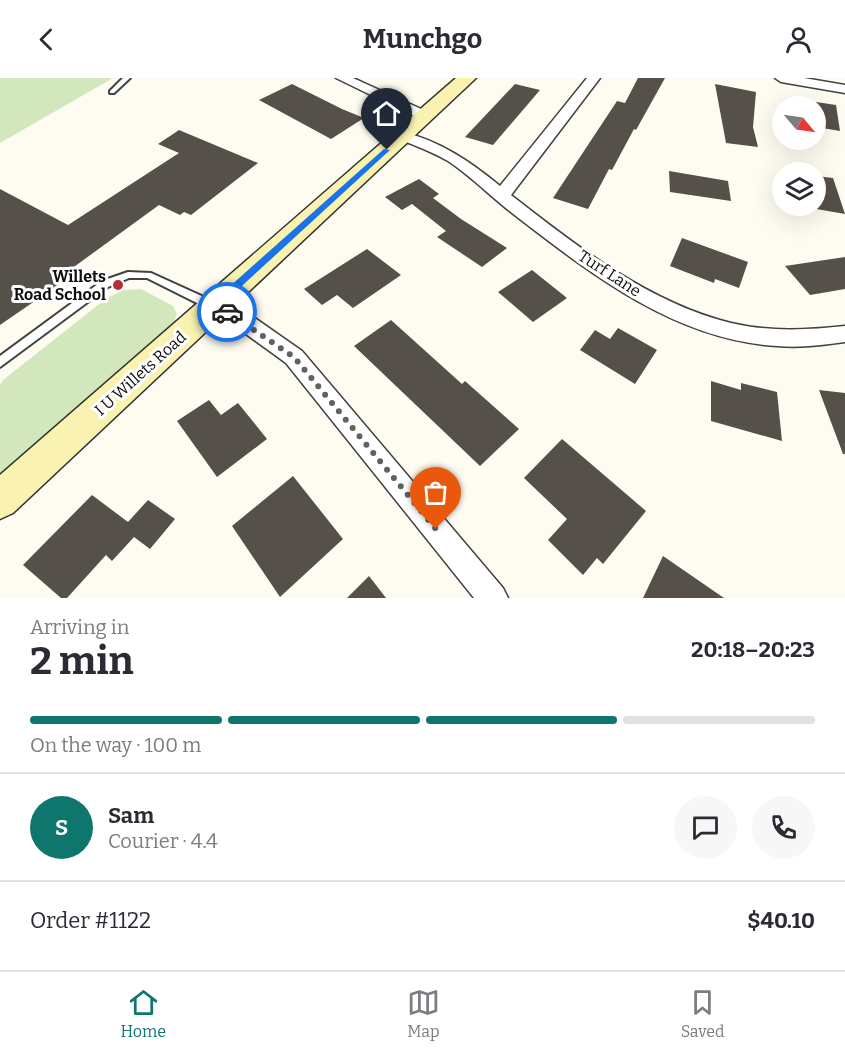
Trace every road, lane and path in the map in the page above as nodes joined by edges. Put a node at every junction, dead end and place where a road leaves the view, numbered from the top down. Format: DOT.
graph roads {
  1 [pos="127,78"];
  2 [pos="342,78"];
  3 [pos="467,78"];
  4 [pos="594,78"];
  5 [pos="781,78"];
  6 [pos="845,89"];
  7 [pos="112,92"];
  8 [pos="424,116"];
  9 [pos="403,136"];
  10 [pos="501,196"];
  11 [pos="214,306"];
  12 [pos="845,334"];
  13 [pos="0,362"];
  14 [pos="0,500"];
  15 [pos="493,598"];
  1 -- 7 [label="lane"];
  2 -- 8 [label="street"];
  3 -- 8 [label="main road, I U Willets Road"];
  4 -- 10 [label="street"];
  5 -- 6 [label="street"];
  8 -- 9 [label="main road, I U Willets Road"];
  9 -- 10 [label="street, Turf Lane"];
  9 -- 11 [label="main road, I U Willets Road"];
  10 -- 12 [label="street, Turf Lane"];
  11 -- 13 [label="lane"];
  11 -- 14 [label="main road, I U Willets Road"];
  11 -- 15 [label="street"];
}
